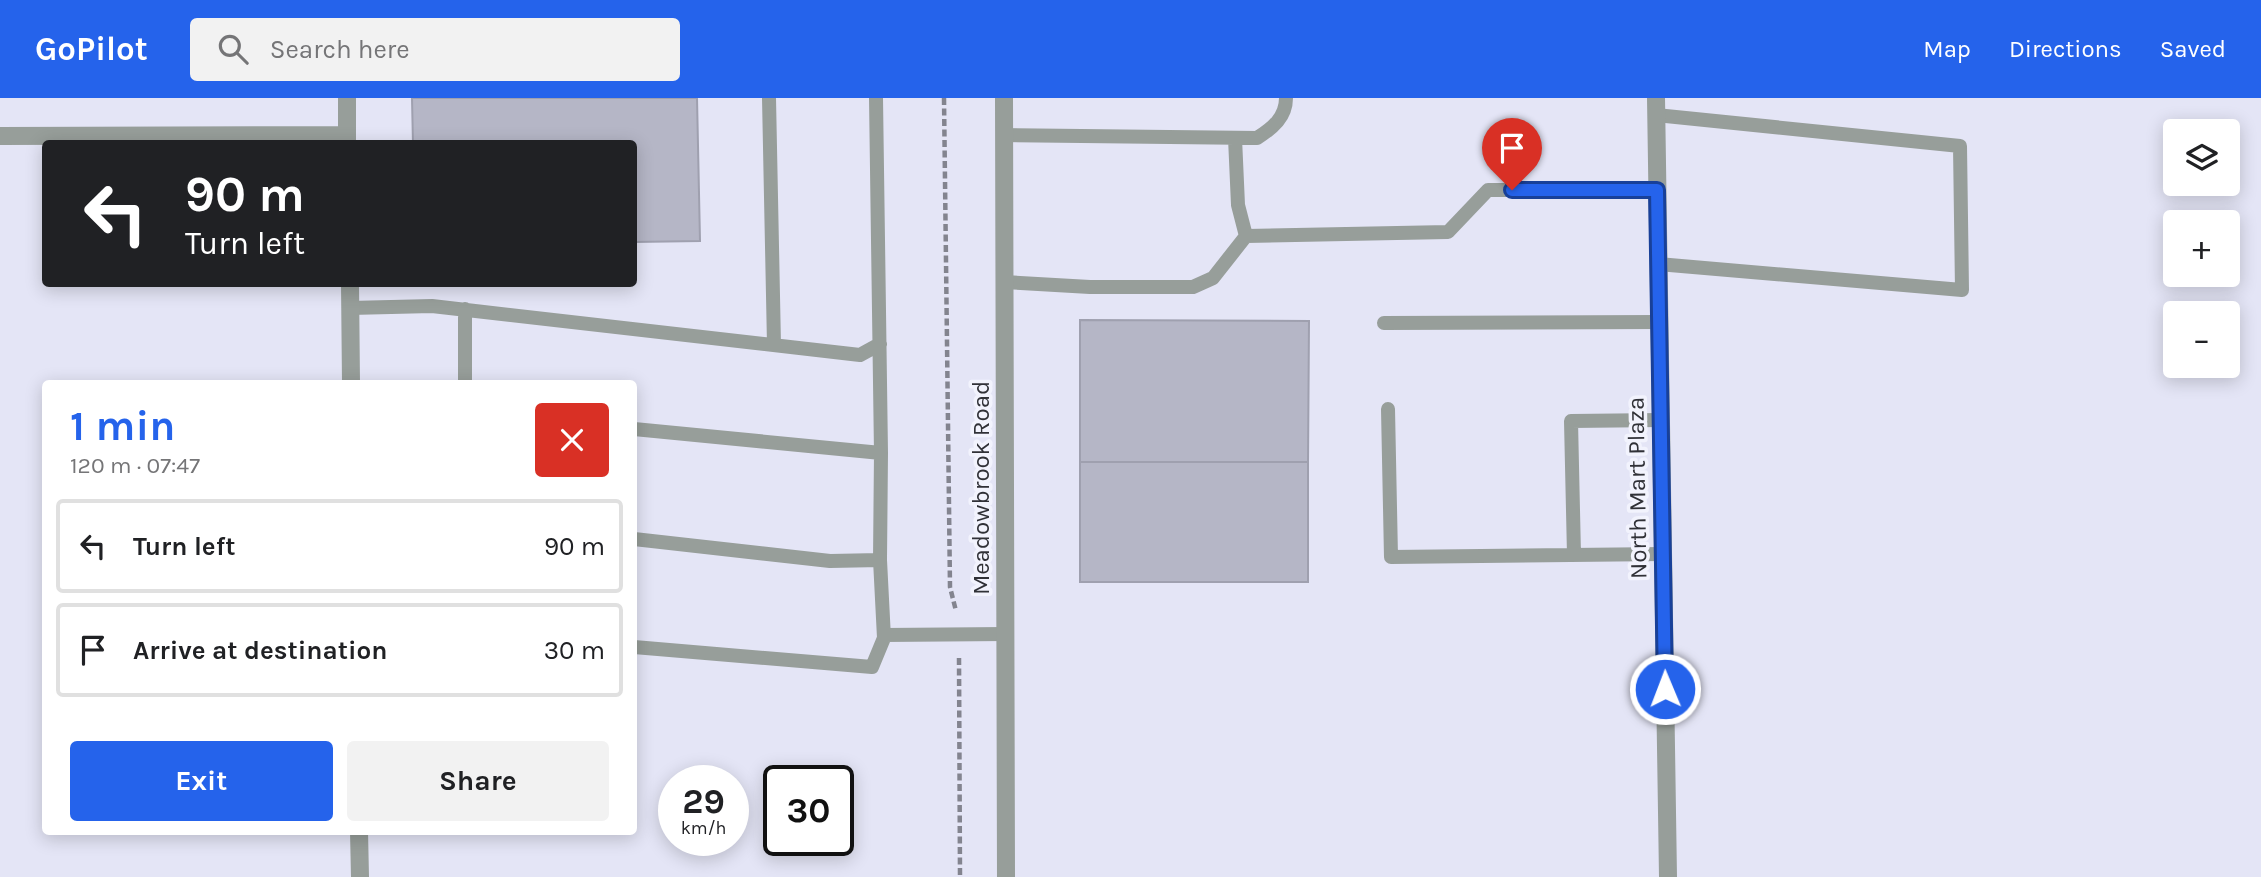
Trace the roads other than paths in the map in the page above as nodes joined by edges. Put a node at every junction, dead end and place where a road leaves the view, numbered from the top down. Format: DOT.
graph roads {
  1 [pos="347,98"];
  2 [pos="769,98"];
  3 [pos="876,98"];
  4 [pos="1004,98"];
  5 [pos="1286,98"];
  6 [pos="1656,107"];
  7 [pos="1004,135"];
  8 [pos="0,136"];
  9 [pos="1235,138"];
  10 [pos="347,139"];
  11 [pos="1657,190"];
  12 [pos="1246,236"];
  13 [pos="1658,264"];
  14 [pos="1006,282"];
  15 [pos="350,287"];
  16 [pos="350,308"];
  17 [pos="465,309"];
  18 [pos="1659,322"];
  19 [pos="1384,323"];
  20 [pos="880,344"];
  21 [pos="774,345"];
  22 [pos="351,380"];
  23 [pos="465,380"];
  24 [pos="1388,409"];
  25 [pos="1661,420"];
  26 [pos="637,429"];
  27 [pos="881,453"];
  28 [pos="637,539"];
  29 [pos="1662,554"];
  30 [pos="1574,555"];
  31 [pos="880,560"];
  32 [pos="1006,634"];
  33 [pos="884,635"];
  34 [pos="637,647"];
  35 [pos="359,835"];
  36 [pos="360,877"];
  37 [pos="1006,877"];
  38 [pos="1668,877"];
  1 -- 10 [label="street"];
  2 -- 21 [label="lane"];
  3 -- 20 [label="lane"];
  4 -- 7 [label="street, Meadowbrook Road"];
  5 -- 9 [label="lane"];
  6 -- 11 [label="street, North Mart Plaza"];
  6 -- 13 [label="lane"];
  7 -- 9 [label="lane"];
  7 -- 14 [label="street, Meadowbrook Road"];
  8 -- 10 [label="street"];
  9 -- 12 [label="lane"];
  11 -- 12 [label="lane"];
  11 -- 13 [label="street, North Mart Plaza"];
  12 -- 14 [label="lane"];
  13 -- 18 [label="street, North Mart Plaza"];
  14 -- 32 [label="street, Meadowbrook Road"];
  15 -- 16 [label="street"];
  16 -- 17 [label="lane"];
  16 -- 22 [label="street"];
  17 -- 21 [label="lane"];
  17 -- 23 [label="lane"];
  18 -- 19 [label="lane"];
  18 -- 25 [label="street, North Mart Plaza"];
  20 -- 21 [label="lane"];
  20 -- 27 [label="lane"];
  24 -- 30 [label="lane"];
  25 -- 29 [label="street, North Mart Plaza"];
  25 -- 30 [label="lane"];
  26 -- 27 [label="lane"];
  27 -- 31 [label="lane"];
  28 -- 31 [label="lane"];
  29 -- 30 [label="lane"];
  29 -- 38 [label="street, North Mart Plaza"];
  31 -- 33 [label="lane"];
  32 -- 33 [label="lane"];
  32 -- 37 [label="street, Meadowbrook Road"];
  33 -- 34 [label="lane"];
  35 -- 36 [label="street"];
}
